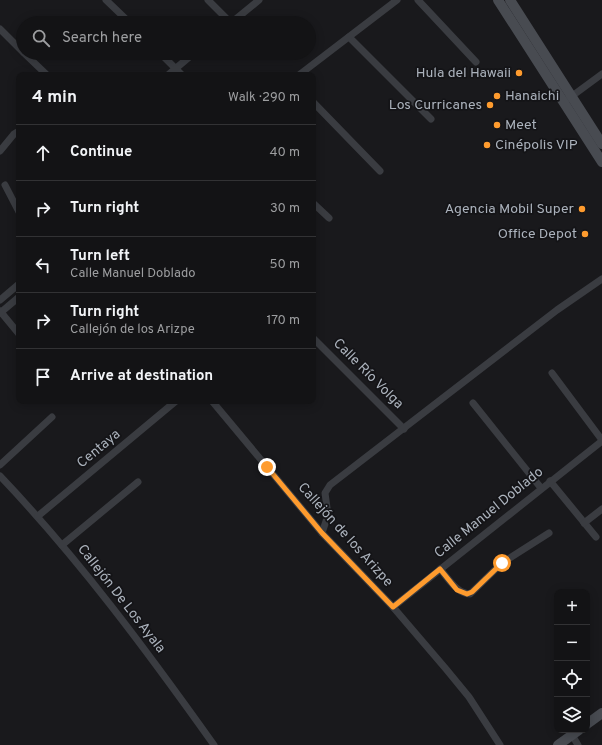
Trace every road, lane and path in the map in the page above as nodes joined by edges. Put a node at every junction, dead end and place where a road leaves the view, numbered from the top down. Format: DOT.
graph roads {
  1 [pos="106,0"];
  2 [pos="208,0"];
  3 [pos="259,0"];
  4 [pos="397,0"];
  5 [pos="418,0"];
  6 [pos="498,0"];
  7 [pos="510,0"];
  8 [pos="123,16"];
  9 [pos="224,16"];
  10 [pos="240,16"];
  11 [pos="0,29"];
  12 [pos="349,37"];
  13 [pos="16,46"];
  14 [pos="31,60"];
  15 [pos="167,60"];
  16 [pos="185,60"];
  17 [pos="476,62"];
  18 [pos="175,68"];
  19 [pos="44,72"];
  20 [pos="171,72"];
  21 [pos="179,72"];
  22 [pos="303,72"];
  23 [pos="602,74"];
  24 [pos="567,99"];
  25 [pos="316,105"];
  26 [pos="432,119"];
  27 [pos="16,133"];
  28 [pos="602,144"];
  29 [pos="0,151"];
  30 [pos="602,162"];
  31 [pos="380,171"];
  32 [pos="5,185"];
  33 [pos="16,206"];
  34 [pos="316,206"];
  35 [pos="329,218"];
  36 [pos="602,279"];
  37 [pos="16,287"];
  38 [pos="16,299"];
  39 [pos="0,300"];
  40 [pos="0,312"];
  41 [pos="16,331"];
  42 [pos="316,341"];
  43 [pos="552,373"];
  44 [pos="473,403"];
  45 [pos="172,404"];
  46 [pos="214,404"];
  47 [pos="52,417"];
  48 [pos="404,429"];
  49 [pos="602,441"];
  50 [pos="0,465"];
  51 [pos="0,476"];
  52 [pos="550,480"];
  53 [pos="138,482"];
  54 [pos="541,488"];
  55 [pos="602,509"];
  56 [pos="38,516"];
  57 [pos="584,523"];
  58 [pos="549,532"];
  59 [pos="322,533"];
  60 [pos="596,537"];
  61 [pos="62,545"];
  62 [pos="440,569"];
  63 [pos="393,607"];
  64 [pos="602,713"];
  65 [pos="590,722"];
  66 [pos="574,733"];
  67 [pos="575,733"];
  68 [pos="214,745"];
  69 [pos="500,745"];
  70 [pos="558,745"];
  71 [pos="578,745"];
  1 -- 8 [label="street"];
  2 -- 9 [label="street"];
  3 -- 10 [label="street"];
  4 -- 12 [label="street"];
  5 -- 17 [label="street"];
  6 -- 24 [label="main road"];
  7 -- 24 [label="main road"];
  11 -- 13 [label="street"];
  12 -- 22 [label="street"];
  12 -- 26 [label="street"];
  14 -- 19 [label="street"];
  15 -- 18 [label="street"];
  16 -- 18 [label="street"];
  18 -- 20 [label="street"];
  18 -- 21 [label="street"];
  23 -- 24 [label="street"];
  24 -- 28 [label="main road"];
  24 -- 30 [label="main road"];
  25 -- 31 [label="street"];
  27 -- 29 [label="street"];
  32 -- 33 [label="street"];
  34 -- 35 [label="street"];
  36 -- 48 [label="street"];
  37 -- 39 [label="street"];
  38 -- 40 [label="street"];
  40 -- 41 [label="street"];
  42 -- 48 [label="street, Calle Río Volga"];
  43 -- 49 [label="street"];
  44 -- 54 [label="street"];
  45 -- 56 [label="street, Centaya"];
  46 -- 59 [label="street, Callejón de los Arizpe"];
  47 -- 50 [label="street"];
  48 -- 59 [label="street"];
  49 -- 52 [label="street, Calle Manuel Doblado"];
  51 -- 56 [label="street, Callejón De Los Ayala"];
  52 -- 54 [label="street, Calle Manuel Doblado"];
  52 -- 57 [label="street"];
  53 -- 61 [label="street"];
  54 -- 62 [label="street, Calle Manuel Doblado"];
  55 -- 57 [label="street"];
  56 -- 61 [label="street, Callejón De Los Ayala"];
  57 -- 60 [label="street"];
  58 -- 62 [label="street"];
  59 -- 63 [label="street, Callejón de los Arizpe"];
  61 -- 68 [label="street, Callejón De Los Ayala"];
  62 -- 63 [label="street, Calle Manuel Doblado"];
  63 -- 69 [label="street, Callejón de los Arizpe"];
  64 -- 65 [label="main road"];
  66 -- 70 [label="main road"];
  67 -- 71 [label="street"];
}
